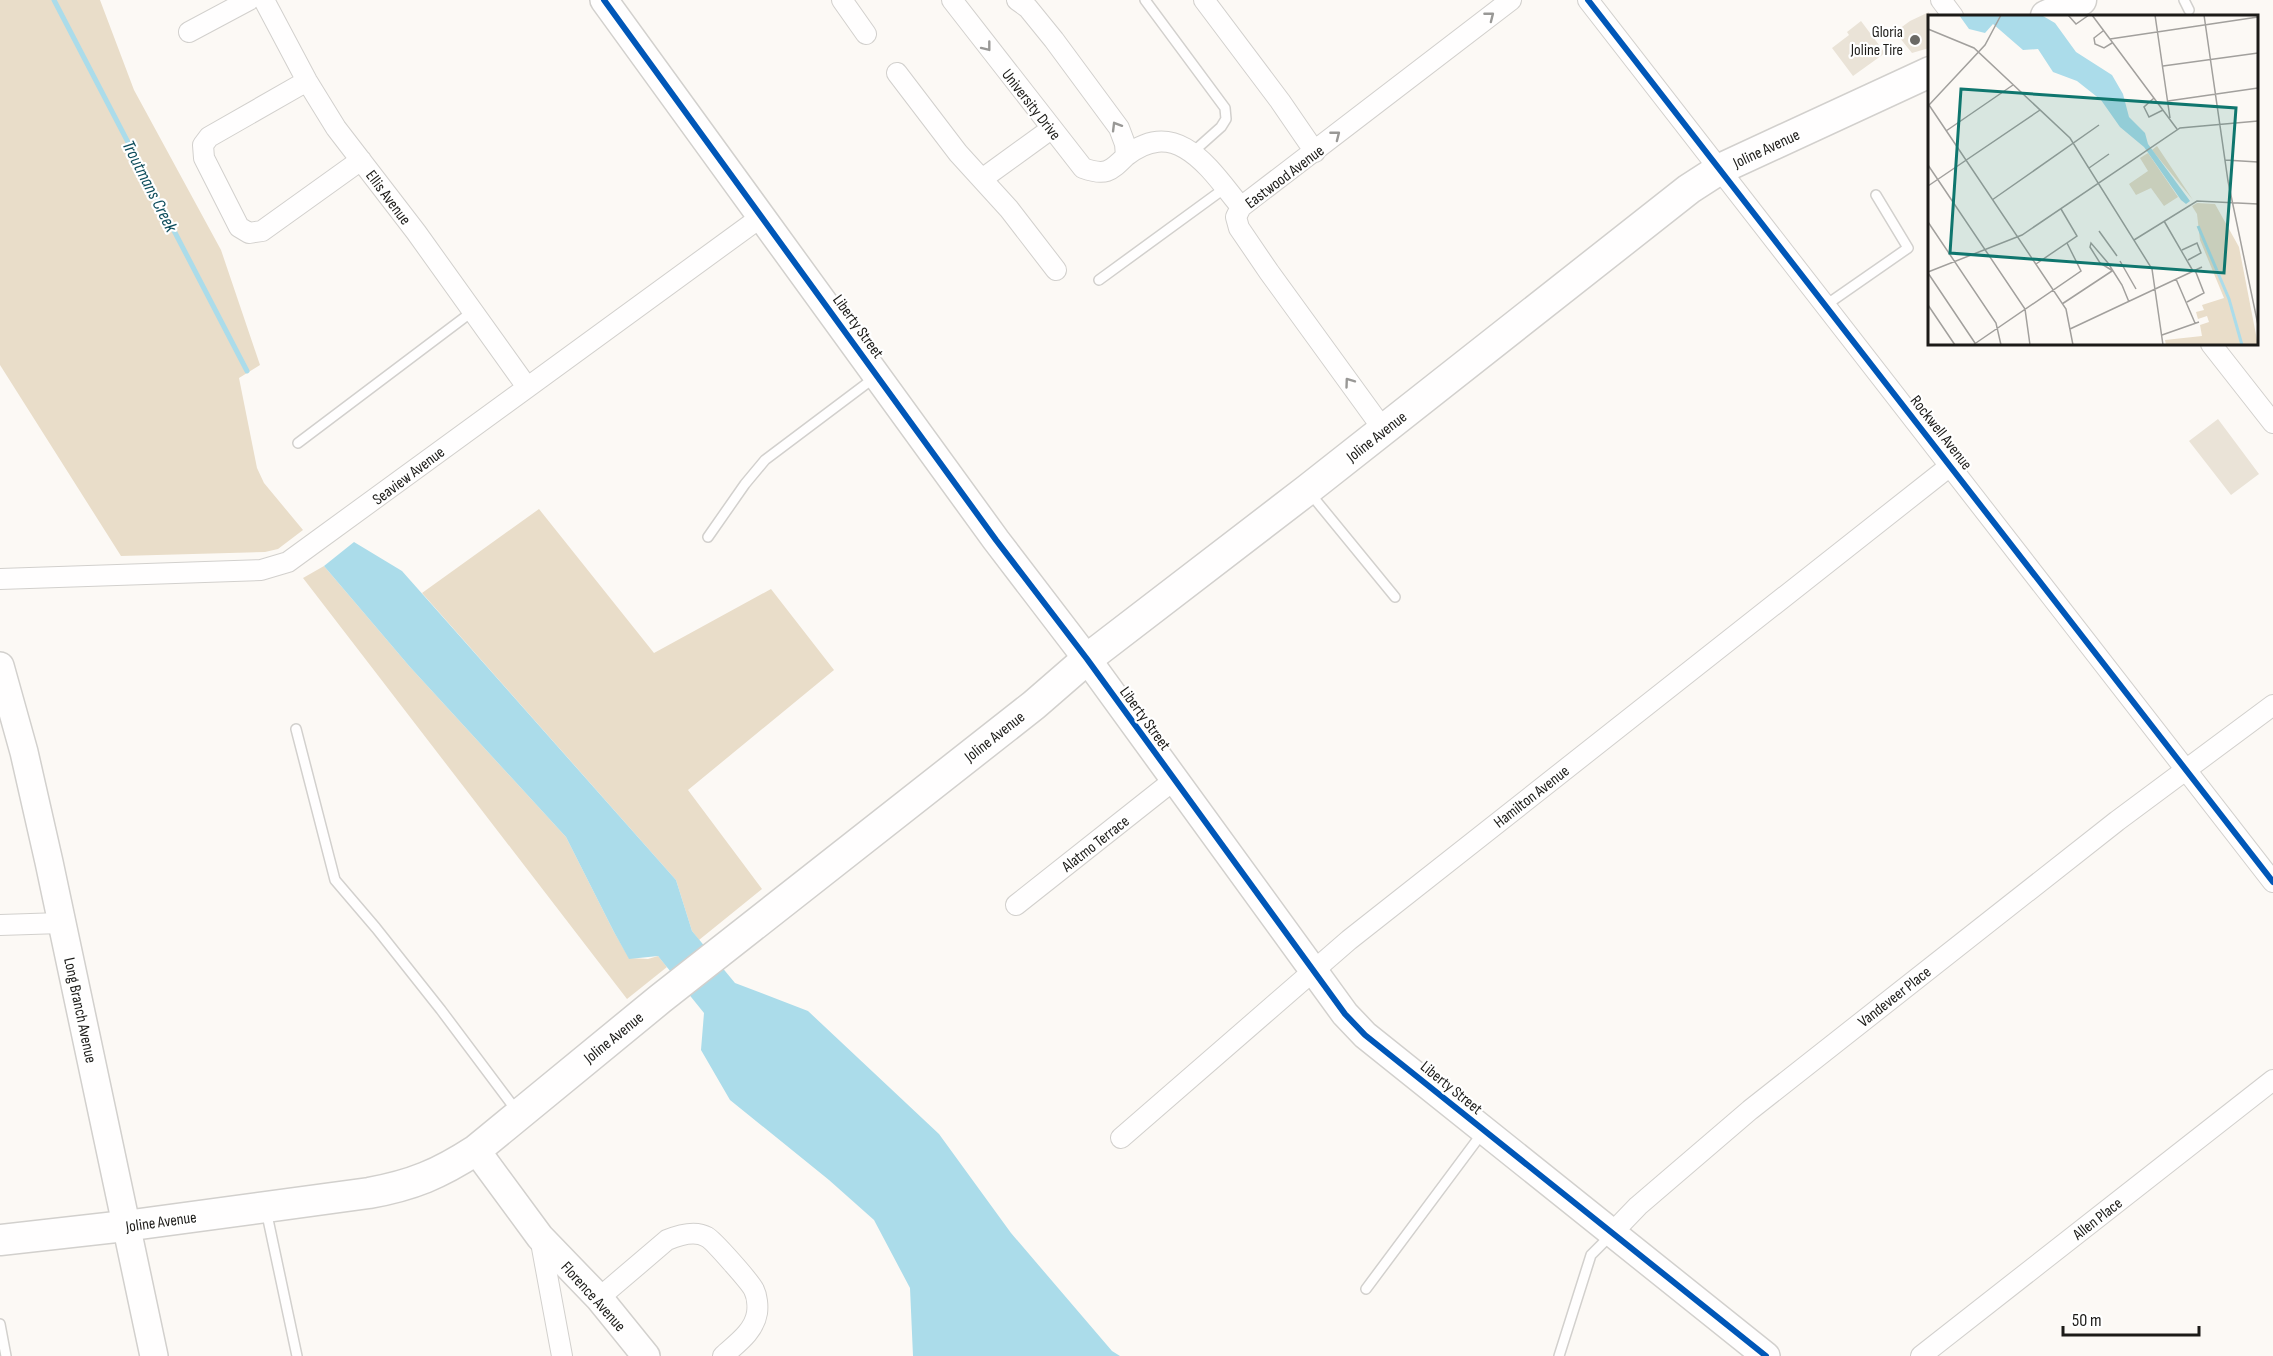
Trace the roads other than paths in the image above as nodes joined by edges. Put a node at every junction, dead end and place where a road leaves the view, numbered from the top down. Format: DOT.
graph roads {
  1 [pos="251,0"];
  2 [pos="604,0"];
  3 [pos="842,0"];
  4 [pos="951,0"];
  5 [pos="1017,0"];
  6 [pos="1145,0"];
  7 [pos="1204,0"];
  8 [pos="1511,0"];
  9 [pos="1588,0"];
  10 [pos="1941,0"];
  11 [pos="2081,0"];
  12 [pos="2184,0"];
  13 [pos="2189,10"];
  14 [pos="1952,15"];
  15 [pos="2048,15"];
  16 [pos="189,32"];
  17 [pos="866,34"];
  18 [pos="1928,72"];
  19 [pos="897,74"];
  20 [pos="307,81"];
  21 [pos="1051,129"];
  22 [pos="1193,152"];
  23 [pos="1315,152"];
  24 [pos="1126,156"];
  25 [pos="361,160"];
  26 [pos="1720,169"];
  27 [pos="982,179"];
  28 [pos="1225,188"];
  29 [pos="1876,195"];
  30 [pos="1241,207"];
  31 [pos="761,217"];
  32 [pos="1056,270"];
  33 [pos="1099,280"];
  34 [pos="1826,305"];
  35 [pos="473,311"];
  36 [pos="2212,345"];
  37 [pos="878,375"];
  38 [pos="527,387"];
  39 [pos="2273,423"];
  40 [pos="1383,429"];
  41 [pos="298,443"];
  42 [pos="1950,466"];
  43 [pos="1307,490"];
  44 [pos="708,537"];
  45 [pos="0,579"];
  46 [pos="1395,597"];
  47 [pos="1087,659"];
  48 [pos="0,666"];
  49 [pos="2273,705"];
  50 [pos="296,729"];
  51 [pos="2187,771"];
  52 [pos="1174,780"];
  53 [pos="2273,882"];
  54 [pos="1016,905"];
  55 [pos="62,923"];
  56 [pos="0,925"];
  57 [pos="1313,971"];
  58 [pos="2273,1080"];
  59 [pos="520,1114"];
  60 [pos="1485,1131"];
  61 [pos="1120,1137"];
  62 [pos="476,1150"];
  63 [pos="265,1208"];
  64 [pos="125,1226"];
  65 [pos="1612,1233"];
  66 [pos="540,1237"];
  67 [pos="0,1240"];
  68 [pos="1366,1289"];
  69 [pos="599,1298"];
  70 [pos="0,1324"];
  71 [pos="6,1356"];
  72 [pos="154,1356"];
  73 [pos="297,1356"];
  74 [pos="562,1356"];
  75 [pos="646,1356"];
  76 [pos="723,1356"];
  77 [pos="1559,1356"];
  78 [pos="1766,1356"];
  79 [pos="1921,1356"];
  1 -- 16 [label="street"];
  1 -- 20 [label="street, Ellis Avenue"];
  2 -- 31 [label="street, Liberty Street"];
  3 -- 17 [label="street"];
  4 -- 21 [label="street, University Drive, one-way"];
  24 -- 5 [label="street, one-way"];
  6 -- 22 [label="lane"];
  7 -- 23 [label="street"];
  23 -- 8 [label="street, Eastwood Avenue, one-way"];
  9 -- 26 [label="street, Rockwell Avenue"];
  10 -- 14 [label="street"];
  11 -- 15 [label="main road"];
  12 -- 13 [label="lane"];
  18 -- 26 [label="main road, Joline Avenue"];
  19 -- 27 [label="street"];
  20 -- 25 [label="street, Ellis Avenue"];
  20 -- 25 [label="street"];
  21 -- 24 [label="street, University Drive"];
  21 -- 27 [label="street"];
  22 -- 24 [label="street, University Drive"];
  22 -- 28 [label="street"];
  23 -- 30 [label="street, Eastwood Avenue"];
  25 -- 35 [label="street, Ellis Avenue"];
  26 -- 34 [label="street, Rockwell Avenue"];
  26 -- 40 [label="main road, Joline Avenue"];
  27 -- 32 [label="street"];
  28 -- 30 [label="street"];
  28 -- 33 [label="lane"];
  29 -- 34 [label="lane"];
  40 -- 30 [label="street, Eastwood Avenue, one-way"];
  31 -- 37 [label="street, Liberty Street"];
  31 -- 38 [label="street, Seaview Avenue"];
  34 -- 42 [label="street, Rockwell Avenue"];
  35 -- 38 [label="street, Ellis Avenue"];
  35 -- 41 [label="lane"];
  36 -- 39 [label="street"];
  37 -- 44 [label="lane"];
  37 -- 47 [label="street, Liberty Street"];
  38 -- 45 [label="street, Seaview Avenue"];
  40 -- 43 [label="main road, Joline Avenue"];
  42 -- 51 [label="street, Rockwell Avenue"];
  42 -- 57 [label="street, Hamilton Avenue"];
  43 -- 46 [label="lane"];
  43 -- 47 [label="main road, Joline Avenue"];
  47 -- 52 [label="street, Liberty Street"];
  47 -- 59 [label="main road, Joline Avenue"];
  48 -- 55 [label="street, Long Branch Avenue"];
  49 -- 51 [label="street, Vandeveer Place"];
  50 -- 59 [label="lane"];
  51 -- 53 [label="street, Rockwell Avenue"];
  51 -- 65 [label="street, Vandeveer Place"];
  52 -- 54 [label="street, Alatmo Terrace"];
  52 -- 57 [label="street, Liberty Street"];
  55 -- 56 [label="street"];
  55 -- 64 [label="street, Long Branch Avenue"];
  57 -- 60 [label="street, Liberty Street"];
  57 -- 61 [label="street, Hamilton Avenue"];
  58 -- 79 [label="street, Allen Place"];
  59 -- 62 [label="main road, Joline Avenue"];
  60 -- 65 [label="street, Liberty Street"];
  60 -- 68 [label="lane"];
  62 -- 63 [label="main road, Joline Avenue"];
  62 -- 66 [label="street, Florence Avenue"];
  63 -- 64 [label="main road, Joline Avenue"];
  63 -- 73 [label="lane"];
  64 -- 67 [label="main road, Joline Avenue"];
  64 -- 72 [label="street, Long Branch Avenue"];
  65 -- 77 [label="lane"];
  65 -- 78 [label="street, Liberty Street"];
  66 -- 69 [label="street, Florence Avenue"];
  66 -- 74 [label="street"];
  69 -- 75 [label="street, Florence Avenue"];
  69 -- 76 [label="street"];
  70 -- 71 [label="lane"];
}
